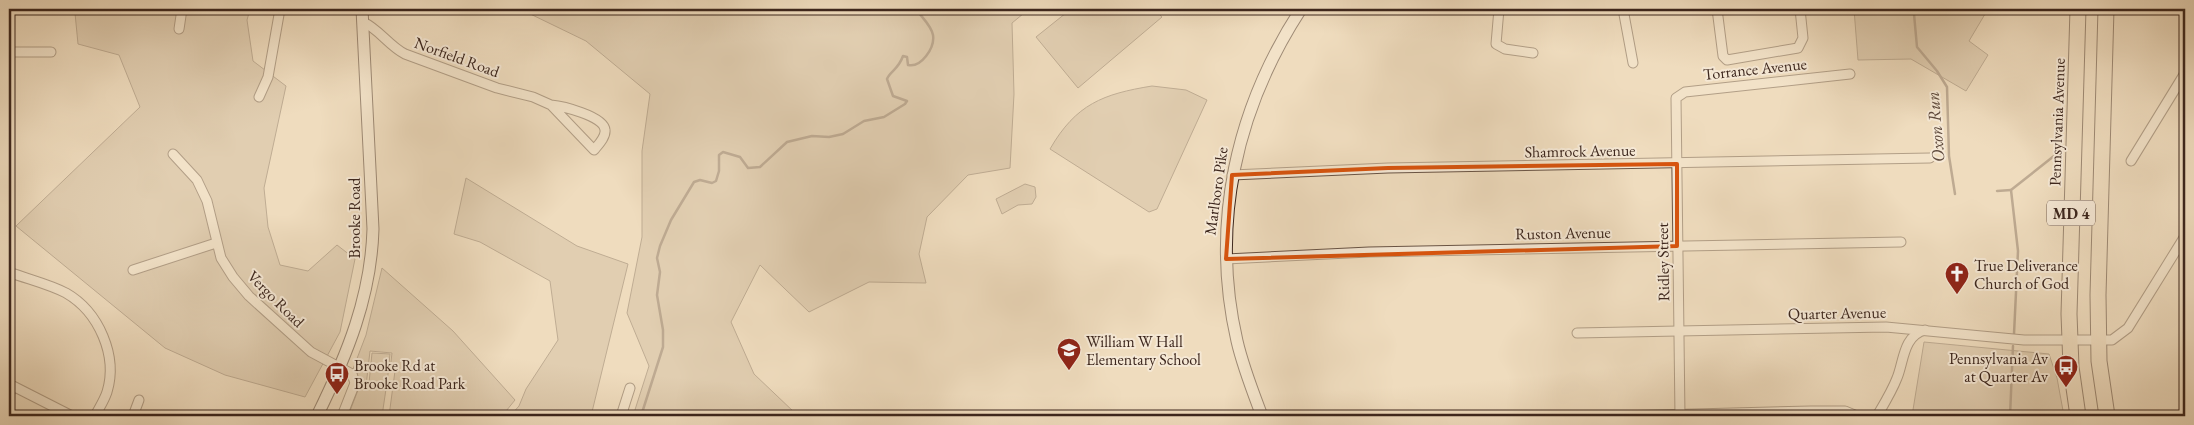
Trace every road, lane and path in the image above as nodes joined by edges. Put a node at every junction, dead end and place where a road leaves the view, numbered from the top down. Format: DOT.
graph roads {
  1 [pos="182,9"];
  2 [pos="280,9"];
  3 [pos="362,9"];
  4 [pos="1301,9"];
  5 [pos="1499,9"];
  6 [pos="1622,9"];
  7 [pos="1717,9"];
  8 [pos="1800,9"];
  9 [pos="2078,9"];
  10 [pos="2106,9"];
  11 [pos="363,22"];
  12 [pos="179,29"];
  13 [pos="9,52"];
  14 [pos="51,52"];
  15 [pos="1533,53"];
  16 [pos="1633,63"];
  17 [pos="2185,73"];
  18 [pos="1850,74"];
  19 [pos="259,97"];
  20 [pos="550,105"];
  21 [pos="1675,108"];
  22 [pos="173,154"];
  23 [pos="1930,158"];
  24 [pos="2131,161"];
  25 [pos="1677,164"];
  26 [pos="1232,176"];
  27 [pos="2185,236"];
  28 [pos="1901,242"];
  29 [pos="216,243"];
  30 [pos="1677,246"];
  31 [pos="1226,259"];
  32 [pos="133,270"];
  33 [pos="9,272"];
  34 [pos="1679,330"];
  35 [pos="1927,330"];
  36 [pos="1576,333"];
  37 [pos="2098,340"];
  38 [pos="2070,341"];
  39 [pos="341,367"];
  40 [pos="630,388"];
  41 [pos="9,395"];
  42 [pos="139,400"];
  43 [pos="1680,415"];
  44 [pos="72,416"];
  45 [pos="95,416"];
  46 [pos="133,416"];
  47 [pos="317,416"];
  48 [pos="342,416"];
  49 [pos="621,416"];
  50 [pos="1262,416"];
  51 [pos="1618,416"];
  52 [pos="1857,416"];
  53 [pos="1877,416"];
  54 [pos="2078,416"];
  55 [pos="2106,416"];
  1 -- 12 [label="street"];
  2 -- 19 [label="street"];
  3 -- 11 [label="main road, Brooke Road"];
  4 -- 26 [label="main road, Marlboro Pike"];
  5 -- 15 [label="street"];
  6 -- 16 [label="street"];
  7 -- 8 [label="street"];
  9 -- 38 [label="highway, Pennsylvania Avenue / MD 4"];
  10 -- 37 [label="highway, MD 4"];
  11 -- 20 [label="street, Norfield Road"];
  11 -- 39 [label="main road, Brooke Road"];
  13 -- 14 [label="street"];
  17 -- 24 [label="street"];
  18 -- 21 [label="street, Torrance Avenue"];
  20 -- 20 [label="street, Norfield Road"];
  21 -- 25 [label="street, Ridley Street"];
  22 -- 29 [label="street, Vergo Road"];
  23 -- 25 [label="street, Shamrock Avenue"];
  25 -- 26 [label="street, Shamrock Avenue"];
  25 -- 30 [label="street, Ridley Street"];
  26 -- 31 [label="main road, Marlboro Pike"];
  27 -- 37 [label="street, Quarter Avenue"];
  28 -- 30 [label="street, Ruston Avenue"];
  29 -- 32 [label="street"];
  29 -- 39 [label="street, Vergo Road"];
  30 -- 31 [label="street, Ruston Avenue"];
  30 -- 34 [label="street, Ridley Street"];
  31 -- 50 [label="main road, Marlboro Pike"];
  33 -- 45 [label="street"];
  34 -- 35 [label="street, Quarter Avenue"];
  34 -- 36 [label="street, Quarter Avenue"];
  34 -- 43 [label="street, Ridley Street"];
  35 -- 38 [label="street, Quarter Avenue"];
  35 -- 53 [label="street"];
  37 -- 38 [label="street, Quarter Avenue"];
  37 -- 55 [label="highway, MD 4"];
  38 -- 54 [label="highway, Pennsylvania Avenue / MD 4"];
  39 -- 47 [label="main road, Brooke Road"];
  39 -- 48 [label="street"];
  40 -- 49 [label="street"];
  41 -- 44 [label="street"];
  42 -- 46 [label="street"];
  43 -- 51 [label="street"];
  43 -- 52 [label="street"];
}
